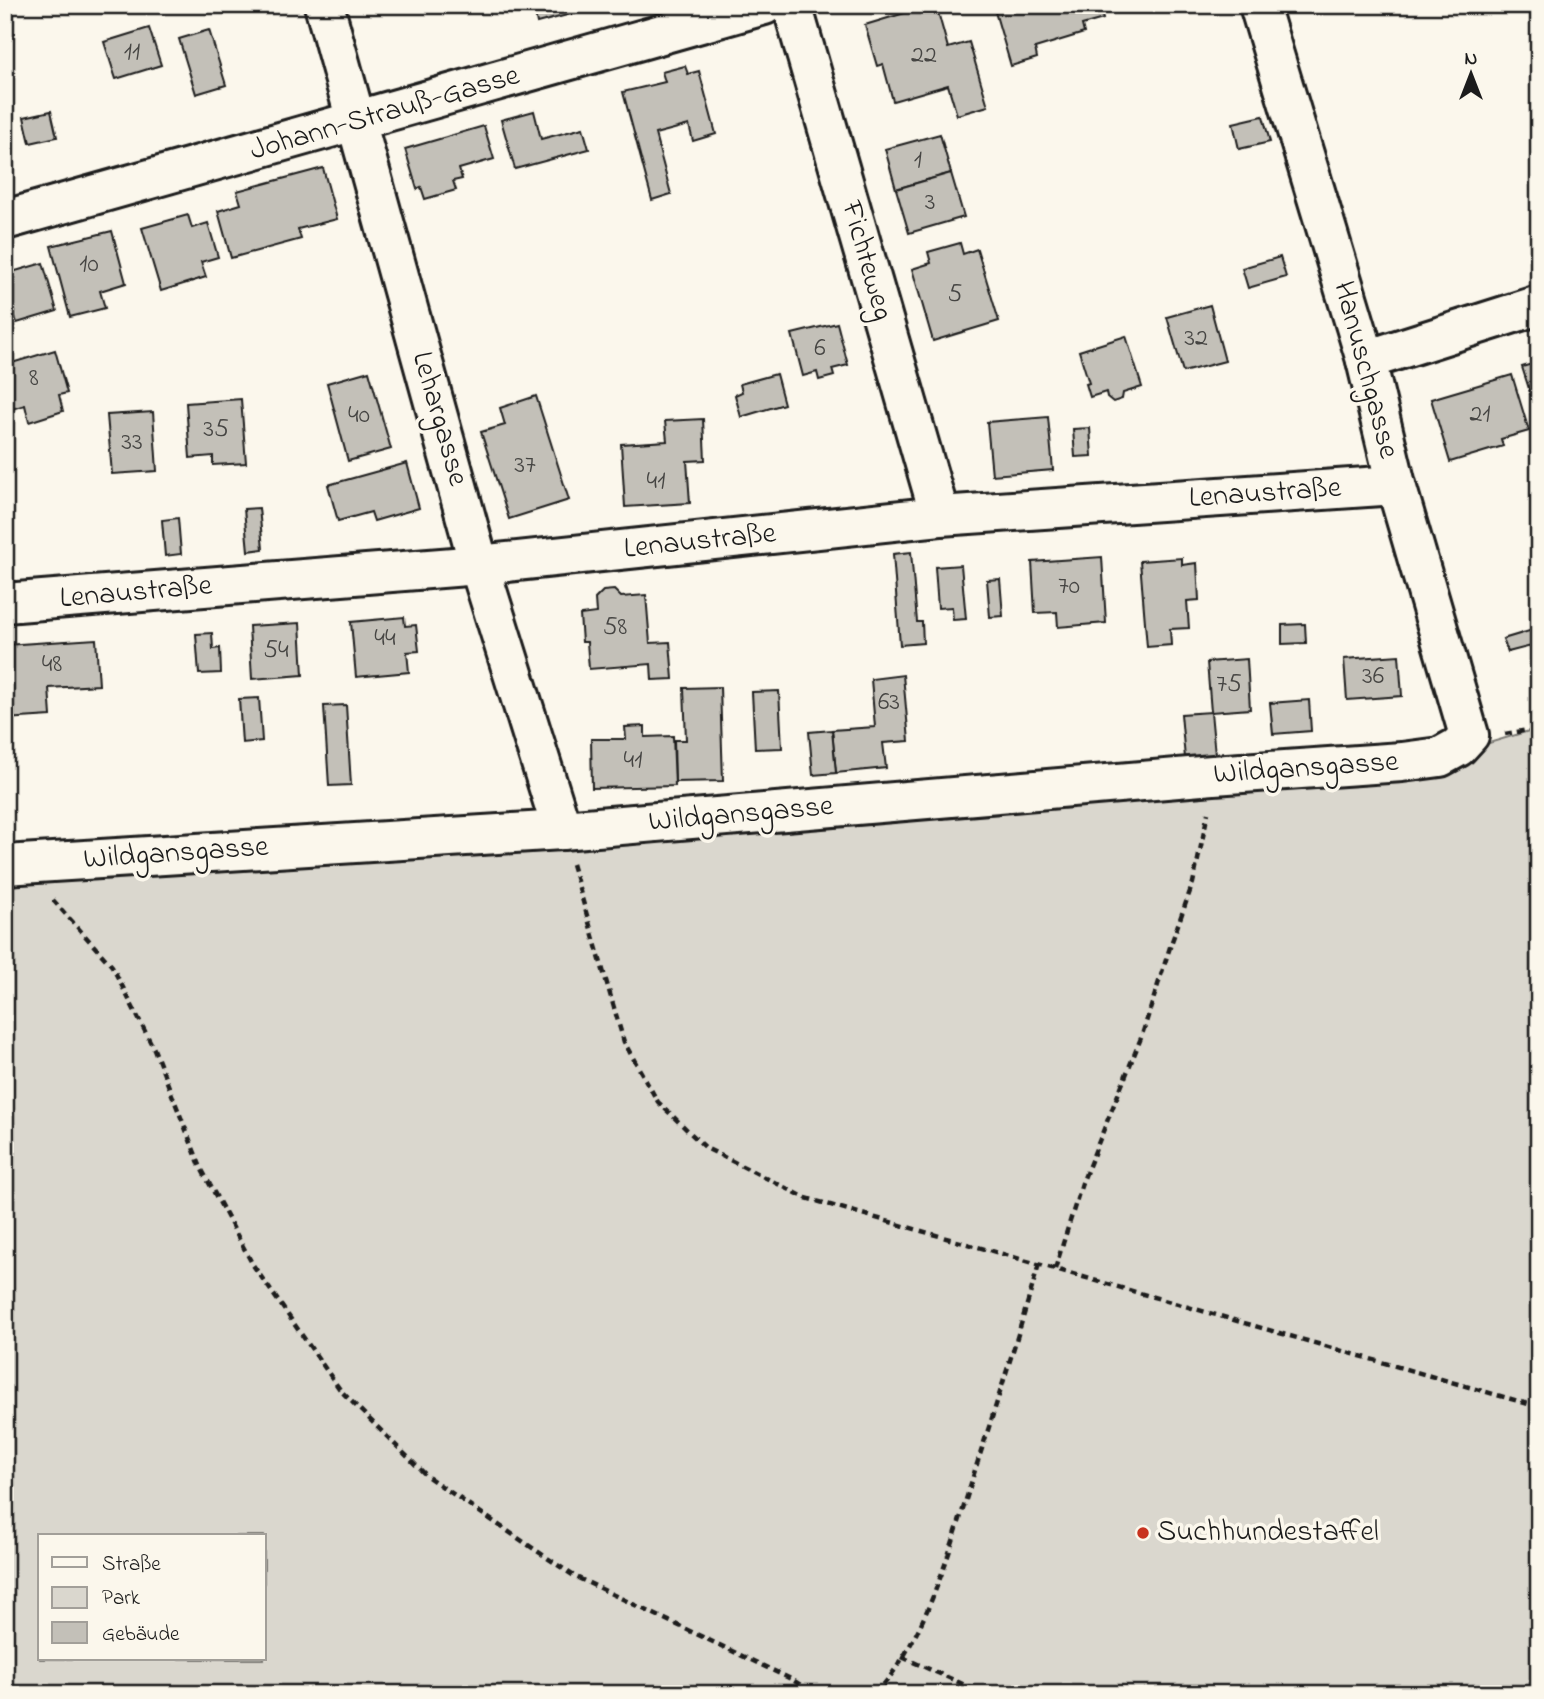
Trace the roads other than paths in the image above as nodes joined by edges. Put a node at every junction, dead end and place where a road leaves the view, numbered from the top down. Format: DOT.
graph roads {
  1 [pos="324,5"];
  2 [pos="764,5"];
  3 [pos="792,5"];
  4 [pos="1259,5"];
  5 [pos="356,122"];
  6 [pos="5,220"];
  7 [pos="1539,305"];
  8 [pos="1366,360"];
  9 [pos="1395,485"];
  10 [pos="940,516"];
  11 [pos="480,565"];
  12 [pos="5,603"];
  13 [pos="1469,735"];
  14 [pos="562,830"];
  15 [pos="5,865"];
  1 -- 5 [label="street, Lehargasse"];
  2 -- 5 [label="street, Johann-Strauß-Gasse"];
  3 -- 10 [label="street, Fichteweg"];
  4 -- 8 [label="street, Hanuschgasse"];
  5 -- 6 [label="street, Johann-Strauß-Gasse"];
  5 -- 11 [label="street, Lehargasse"];
  7 -- 8 [label="street"];
  8 -- 9 [label="street, Hanuschgasse"];
  9 -- 10 [label="street, Lenaustraße"];
  9 -- 13 [label="street, Hanuschgasse"];
  10 -- 11 [label="street, Lenaustraße"];
  11 -- 12 [label="street, Lenaustraße"];
  11 -- 14 [label="street, Lehargasse"];
  13 -- 14 [label="street, Wildgansgasse"];
  14 -- 15 [label="street, Wildgansgasse"];
}
